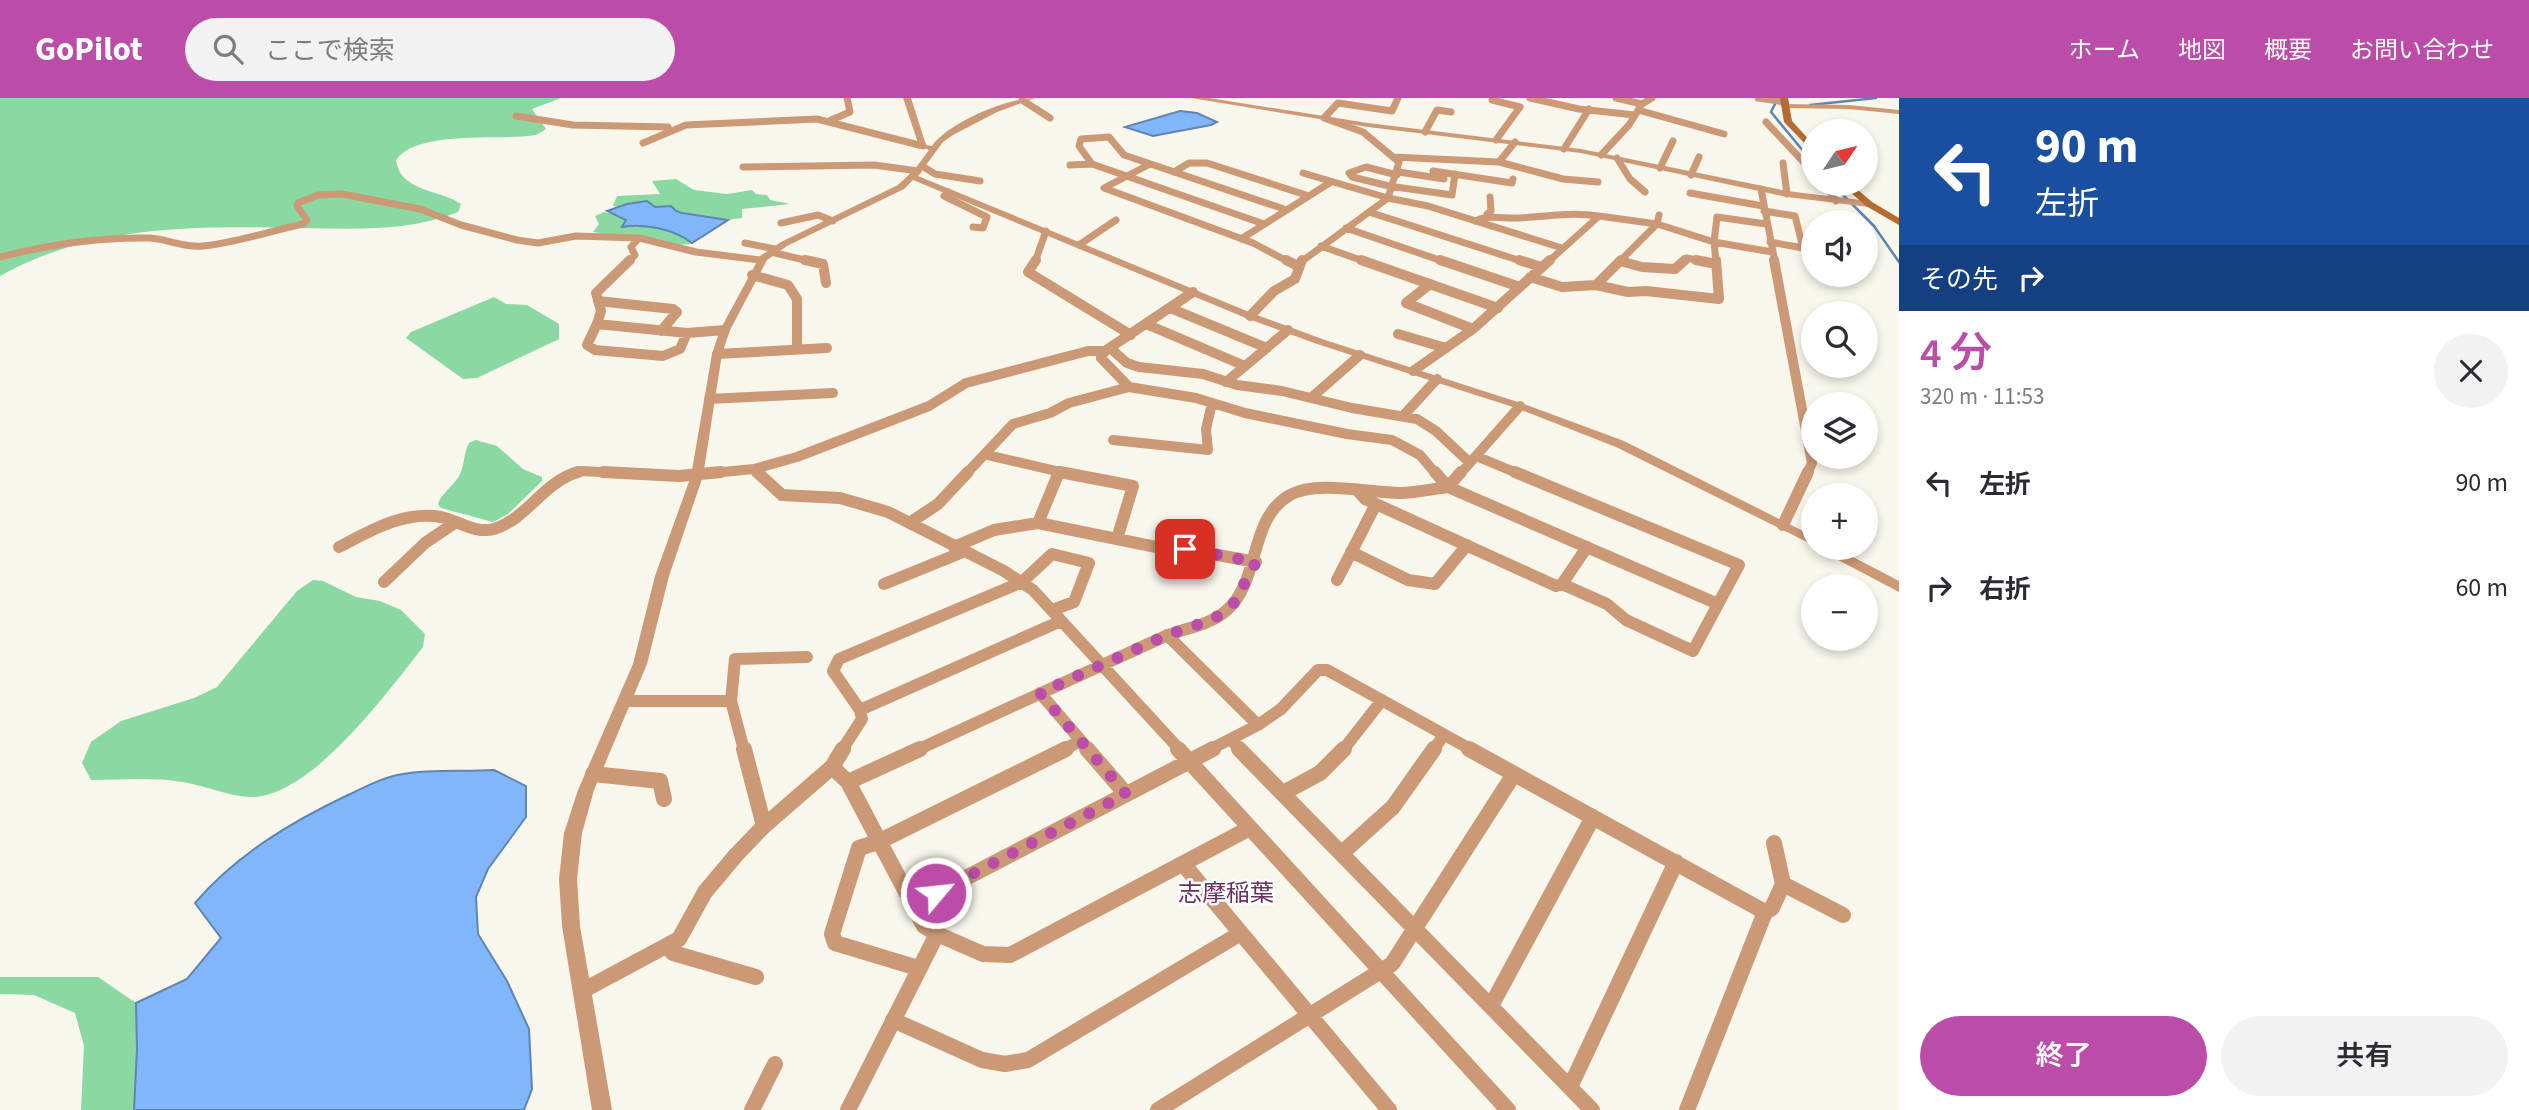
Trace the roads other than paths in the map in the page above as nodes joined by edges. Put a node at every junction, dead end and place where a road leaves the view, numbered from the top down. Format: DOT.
graph roads {
  1 [pos="847,98"];
  2 [pos="907,98"];
  3 [pos="1195,98"];
  4 [pos="1398,98"];
  5 [pos="1530,98"];
  6 [pos="1616,98"];
  7 [pos="1652,98"];
  8 [pos="1758,98"];
  9 [pos="1026,99"];
  10 [pos="1492,99"];
  11 [pos="1340,101"];
  12 [pos="1785,102"];
  13 [pos="1589,109"];
  14 [pos="1638,110"];
  15 [pos="1451,112"];
  16 [pos="1899,112"];
  17 [pos="516,116"];
  18 [pos="1050,118"];
  19 [pos="1324,118"];
  20 [pos="831,120"];
  21 [pos="1790,125"];
  22 [pos="679,127"];
  23 [pos="1425,131"];
  24 [pos="1724,134"];
  25 [pos="1801,136"];
  26 [pos="1496,140"];
  27 [pos="1672,141"];
  28 [pos="1516,142"];
  29 [pos="643,143"];
  30 [pos="928,147"];
  31 [pos="1564,149"];
  32 [pos="1601,155"];
  33 [pos="1393,157"];
  34 [pos="1699,157"];
  35 [pos="1617,158"];
  36 [pos="1801,159"];
  37 [pos="1499,162"];
  38 [pos="1092,163"];
  39 [pos="1783,163"];
  40 [pos="1150,164"];
  41 [pos="1070,165"];
  42 [pos="743,167"];
  43 [pos="1660,168"];
  44 [pos="918,171"];
  45 [pos="1433,171"];
  46 [pos="1174,172"];
  47 [pos="1303,173"];
  48 [pos="1398,173"];
  49 [pos="1691,175"];
  50 [pos="1127,176"];
  51 [pos="1455,178"];
  52 [pos="1513,179"];
  53 [pos="980,181"];
  54 [pos="1331,182"];
  55 [pos="1598,182"];
  56 [pos="1389,186"];
  57 [pos="1761,189"];
  58 [pos="948,192"];
  59 [pos="1645,192"];
  60 [pos="1690,193"];
  61 [pos="1787,194"];
  62 [pos="1309,196"];
  63 [pos="1834,196"];
  64 [pos="1860,196"];
  65 [pos="1490,197"];
  66 [pos="1388,198"];
  67 [pos="1573,200"];
  68 [pos="1838,201"];
  69 [pos="1532,204"];
  70 [pos="1869,204"];
  71 [pos="1763,208"];
  72 [pos="1287,210"];
  73 [pos="1370,212"];
  74 [pos="1576,213"];
  75 [pos="1487,214"];
  76 [pos="1537,215"];
  77 [pos="1599,216"];
  78 [pos="1658,219"];
  79 [pos="1116,220"];
  80 [pos="832,221"];
  81 [pos="1475,221"];
  82 [pos="1899,222"];
  83 [pos="781,223"];
  84 [pos="1766,224"];
  85 [pos="1264,225"];
  86 [pos="973,227"];
  87 [pos="1346,228"];
  88 [pos="1046,230"];
  89 [pos="639,238"];
  90 [pos="1241,239"];
  91 [pos="1714,242"];
  92 [pos="745,243"];
  93 [pos="1079,245"];
  94 [pos="1321,246"];
  95 [pos="1771,247"];
  96 [pos="1562,248"];
  97 [pos="769,254"];
  98 [pos="0,257"];
  99 [pos="1620,261"];
  100 [pos="1716,264"];
  101 [pos="1298,265"];
  102 [pos="1541,267"];
  103 [pos="752,275"];
  104 [pos="1530,277"];
  105 [pos="825,283"];
  106 [pos="1430,284"];
  107 [pos="1596,285"];
  108 [pos="1520,287"];
  109 [pos="1193,292"];
  110 [pos="598,301"];
  111 [pos="1170,308"];
  112 [pos="1498,308"];
  113 [pos="1251,316"];
  114 [pos="597,324"];
  115 [pos="1146,324"];
  116 [pos="1473,329"];
  117 [pos="725,330"];
  118 [pos="1288,330"];
  119 [pos="661,331"];
  120 [pos="687,333"];
  121 [pos="1398,334"];
  122 [pos="1131,335"];
  123 [pos="827,348"];
  124 [pos="1267,348"];
  125 [pos="1446,348"];
  126 [pos="797,350"];
  127 [pos="1108,350"];
  128 [pos="717,354"];
  129 [pos="650,355"];
  130 [pos="1360,355"];
  131 [pos="642,366"];
  132 [pos="1245,366"];
  133 [pos="1413,371"];
  134 [pos="1437,379"];
  135 [pos="1226,382"];
  136 [pos="1129,387"];
  137 [pos="833,393"];
  138 [pos="1311,398"];
  139 [pos="709,399"];
  140 [pos="1213,403"];
  141 [pos="1520,406"];
  142 [pos="1403,416"];
  143 [pos="1113,440"];
  144 [pos="986,454"];
  145 [pos="1473,459"];
  146 [pos="754,469"];
  147 [pos="1059,472"];
  148 [pos="697,476"];
  149 [pos="1448,487"];
  150 [pos="1358,491"];
  151 [pos="1376,504"];
  152 [pos="456,522"];
  153 [pos="911,522"];
  154 [pos="1038,523"];
  155 [pos="1783,525"];
  156 [pos="1801,535"];
  157 [pos="1117,539"];
  158 [pos="1467,545"];
  159 [pos="339,547"];
  160 [pos="1587,547"];
  161 [pos="959,550"];
  162 [pos="1351,552"];
  163 [pos="1848,560"];
  164 [pos="1256,562"];
  165 [pos="1337,580"];
  166 [pos="384,582"];
  167 [pos="1022,582"];
  168 [pos="884,584"];
  169 [pos="1562,584"];
  170 [pos="1899,587"];
  171 [pos="1718,604"];
  172 [pos="1056,616"];
  173 [pos="1167,635"];
  174 [pos="807,657"];
  175 [pos="1101,665"];
  176 [pos="1040,693"];
  177 [pos="1382,700"];
  178 [pos="624,701"];
  179 [pos="731,701"];
  180 [pos="860,710"];
  181 [pos="1258,725"];
  182 [pos="1444,735"];
  183 [pos="1231,740"];
  184 [pos="1081,741"];
  185 [pos="1188,760"];
  186 [pos="832,767"];
  187 [pos="593,774"];
  188 [pos="1514,774"];
  189 [pos="848,782"];
  190 [pos="1283,793"];
  191 [pos="1126,794"];
  192 [pos="664,799"];
  193 [pos="1593,817"];
  194 [pos="764,826"];
  195 [pos="1250,828"];
  196 [pos="878,842"];
  197 [pos="1774,843"];
  198 [pos="1342,853"];
  199 [pos="1676,862"];
  200 [pos="1184,865"];
  201 [pos="1783,884"];
  202 [pos="912,906"];
  203 [pos="1765,912"];
  204 [pos="1838,913"];
  205 [pos="1416,930"];
  206 [pos="1241,933"];
  207 [pos="937,934"];
  208 [pos="667,946"];
  209 [pos="918,968"];
  210 [pos="1381,971"];
  211 [pos="756,977"];
  212 [pos="582,991"];
  213 [pos="1490,1006"];
  214 [pos="1309,1015"];
  215 [pos="893,1020"];
  216 [pos="775,1064"];
  217 [pos="1570,1087"];
  218 [pos="1386,1109"];
  219 [pos="602,1110"];
  220 [pos="752,1110"];
  221 [pos="848,1110"];
  222 [pos="1158,1110"];
  223 [pos="1508,1110"];
  224 [pos="1592,1110"];
  225 [pos="1687,1110"];
  1 -- 20 [label="street"];
  2 -- 30 [label="street"];
  3 -- 19 [label="street"];
  4 -- 11 [label="street"];
  5 -- 13 [label="street"];
  6 -- 14 [label="street"];
  7 -- 14 [label="street"];
  8 -- 12 [label="street"];
  9 -- 18 [label="street"];
  9 -- 30 [label="street"];
  10 -- 26 [label="street"];
  11 -- 19 [label="street"];
  12 -- 16 [label="street"];
  12 -- 21 [label="main road"];
  13 -- 14 [label="street"];
  13 -- 31 [label="street"];
  14 -- 24 [label="street"];
  14 -- 32 [label="street"];
  15 -- 23 [label="street"];
  17 -- 22 [label="street"];
  19 -- 23 [label="street"];
  19 -- 33 [label="street"];
  20 -- 22 [label="street"];
  20 -- 30 [label="street"];
  21 -- 25 [label="main road"];
  21 -- 36 [label="street"];
  22 -- 29 [label="street"];
  23 -- 26 [label="street"];
  26 -- 28 [label="street"];
  27 -- 43 [label="street"];
  28 -- 31 [label="street"];
  28 -- 37 [label="street"];
  30 -- 44 [label="street"];
  31 -- 32 [label="street"];
  32 -- 35 [label="street"];
  33 -- 37 [label="street"];
  33 -- 48 [label="street"];
  34 -- 49 [label="street"];
  35 -- 43 [label="street"];
  35 -- 59 [label="street"];
  37 -- 55 [label="street"];
  38 -- 40 [label="street"];
  38 -- 41 [label="street"];
  38 -- 50 [label="street"];
  39 -- 61 [label="street"];
  40 -- 46 [label="street"];
  40 -- 50 [label="street"];
  42 -- 44 [label="street"];
  43 -- 49 [label="street"];
  44 -- 53 [label="street"];
  44 -- 58 [label="street"];
  44 -- 80 [label="street"];
  45 -- 51 [label="street"];
  46 -- 62 [label="street"];
  46 -- 72 [label="street"];
  47 -- 54 [label="street"];
  48 -- 51 [label="street"];
  48 -- 56 [label="street"];
  48 -- 56 [label="street"];
  49 -- 57 [label="street"];
  50 -- 85 [label="street"];
  50 -- 90 [label="street"];
  51 -- 52 [label="street"];
  51 -- 56 [label="street"];
  54 -- 62 [label="street"];
  54 -- 66 [label="street"];
  56 -- 66 [label="street"];
  57 -- 61 [label="street"];
  57 -- 71 [label="street"];
  58 -- 86 [label="street"];
  58 -- 88 [label="street"];
  60 -- 71 [label="street"];
  61 -- 68 [label="street"];
  62 -- 72 [label="street"];
  63 -- 68 [label="street"];
  64 -- 70 [label="main road"];
  65 -- 75 [label="street"];
  66 -- 73 [label="street"];
  66 -- 81 [label="street"];
  67 -- 74 [label="street"];
  68 -- 70 [label="street"];
  69 -- 76 [label="street"];
  70 -- 82 [label="main road"];
  71 -- 84 [label="street"];
  71 -- 95 [label="street"];
  72 -- 85 [label="street"];
  73 -- 87 [label="street"];
  73 -- 102 [label="street"];
  74 -- 76 [label="street"];
  74 -- 77 [label="street"];
  75 -- 76 [label="street"];
  75 -- 81 [label="street"];
  77 -- 78 [label="street"];
  77 -- 96 [label="street"];
  78 -- 91 [label="street"];
  78 -- 99 [label="street"];
  79 -- 93 [label="street"];
  80 -- 83 [label="street"];
  80 -- 97 [label="street"];
  81 -- 96 [label="street"];
  84 -- 91 [label="street"];
  84 -- 95 [label="street"];
  85 -- 90 [label="street"];
  87 -- 94 [label="street"];
  87 -- 108 [label="street"];
  88 -- 93 [label="street"];
  88 -- 122 [label="street"];
  89 -- 97 [label="street"];
  89 -- 98 [label="street"];
  89 -- 110 [label="street"];
  90 -- 101 [label="street"];
  91 -- 95 [label="street"];
  91 -- 100 [label="street"];
  92 -- 97 [label="street"];
  93 -- 109 [label="street"];
  94 -- 101 [label="street"];
  94 -- 106 [label="street"];
  95 -- 155 [label="street"];
  96 -- 102 [label="street"];
  97 -- 103 [label="street"];
  97 -- 105 [label="street"];
  99 -- 100 [label="street"];
  99 -- 107 [label="street"];
  100 -- 107 [label="street"];
  101 -- 113 [label="street"];
  102 -- 104 [label="street"];
  103 -- 117 [label="street"];
  103 -- 126 [label="street"];
  104 -- 107 [label="street"];
  104 -- 108 [label="street"];
  106 -- 112 [label="street"];
  106 -- 116 [label="street"];
  108 -- 112 [label="street"];
  109 -- 111 [label="street"];
  109 -- 113 [label="street"];
  110 -- 114 [label="street"];
  110 -- 119 [label="street"];
  111 -- 115 [label="street"];
  111 -- 124 [label="street"];
  112 -- 116 [label="street"];
  113 -- 118 [label="street"];
  114 -- 119 [label="street"];
  114 -- 129 [label="street"];
  115 -- 122 [label="street"];
  115 -- 132 [label="street"];
  116 -- 125 [label="street"];
  117 -- 120 [label="street"];
  117 -- 128 [label="street"];
  118 -- 124 [label="street"];
  118 -- 130 [label="street"];
  119 -- 120 [label="street"];
  120 -- 129 [label="street"];
  121 -- 125 [label="street"];
  122 -- 127 [label="street"];
  123 -- 126 [label="street"];
  124 -- 132 [label="street"];
  125 -- 133 [label="street"];
  126 -- 128 [label="street"];
  127 -- 135 [label="street"];
  127 -- 136 [label="street"];
  127 -- 146 [label="street"];
  128 -- 139 [label="street"];
  129 -- 131 [label="street"];
  130 -- 133 [label="street"];
  130 -- 138 [label="street"];
  132 -- 135 [label="street"];
  133 -- 134 [label="street"];
  134 -- 141 [label="street"];
  134 -- 142 [label="street"];
  135 -- 138 [label="street"];
  136 -- 140 [label="street"];
  136 -- 144 [label="street"];
  137 -- 139 [label="street"];
  138 -- 142 [label="street"];
  139 -- 148 [label="street"];
  140 -- 143 [label="street"];
  140 -- 149 [label="street"];
  141 -- 145 [label="street"];
  141 -- 155 [label="street"];
  142 -- 145 [label="street"];
  144 -- 147 [label="street"];
  144 -- 153 [label="street"];
  145 -- 149 [label="street"];
  145 -- 171 [label="street"];
  146 -- 148 [label="street"];
  146 -- 153 [label="street"];
  147 -- 154 [label="street"];
  147 -- 157 [label="street"];
  148 -- 152 [label="street"];
  148 -- 178 [label="street"];
  149 -- 150 [label="street"];
  149 -- 160 [label="street"];
  150 -- 151 [label="street"];
  150 -- 164 [label="street"];
  151 -- 158 [label="street"];
  151 -- 162 [label="street"];
  152 -- 159 [label="street"];
  152 -- 166 [label="street"];
  153 -- 161 [label="street"];
  154 -- 157 [label="street"];
  154 -- 161 [label="street"];
  155 -- 156 [label="street"];
  157 -- 164 [label="street"];
  158 -- 162 [label="street"];
  158 -- 169 [label="street"];
  160 -- 169 [label="street"];
  160 -- 171 [label="street"];
  161 -- 167 [label="street"];
  161 -- 168 [label="street"];
  162 -- 165 [label="street"];
  163 -- 170 [label="street"];
  164 -- 173 [label="street"];
  167 -- 172 [label="street"];
  167 -- 172 [label="street"];
  167 -- 180 [label="street"];
  169 -- 171 [label="street"];
  172 -- 175 [label="street"];
  172 -- 180 [label="street"];
  173 -- 175 [label="street"];
  173 -- 181 [label="street"];
  174 -- 179 [label="street"];
  175 -- 176 [label="street"];
  175 -- 185 [label="street"];
  176 -- 184 [label="street"];
  176 -- 189 [label="street"];
  177 -- 181 [label="street"];
  177 -- 182 [label="street"];
  177 -- 190 [label="street"];
  178 -- 179 [label="street"];
  178 -- 187 [label="street"];
  179 -- 194 [label="street"];
  180 -- 186 [label="street"];
  181 -- 183 [label="street"];
  182 -- 188 [label="street"];
  182 -- 198 [label="street"];
  183 -- 185 [label="street"];
  183 -- 190 [label="street"];
  184 -- 191 [label="street"];
  184 -- 196 [label="street"];
  185 -- 191 [label="street"];
  185 -- 195 [label="street"];
  186 -- 189 [label="street"];
  186 -- 194 [label="street"];
  187 -- 192 [label="street"];
  187 -- 212 [label="street"];
  188 -- 193 [label="street"];
  188 -- 205 [label="street"];
  189 -- 196 [label="street"];
  190 -- 198 [label="street"];
  191 -- 202 [label="street"];
  193 -- 199 [label="street"];
  193 -- 213 [label="street"];
  194 -- 208 [label="street"];
  195 -- 200 [label="street"];
  195 -- 210 [label="street"];
  196 -- 202 [label="street"];
  196 -- 209 [label="street"];
  197 -- 201 [label="street"];
  198 -- 205 [label="street"];
  199 -- 203 [label="street"];
  199 -- 217 [label="street"];
  200 -- 206 [label="street"];
  200 -- 207 [label="street"];
  201 -- 203 [label="street"];
  201 -- 204 [label="street"];
  202 -- 207 [label="street"];
  203 -- 225 [label="street"];
  205 -- 210 [label="street"];
  205 -- 213 [label="street"];
  206 -- 214 [label="street"];
  206 -- 215 [label="street"];
  207 -- 209 [label="street"];
  208 -- 211 [label="street"];
  208 -- 212 [label="street"];
  209 -- 215 [label="street"];
  210 -- 214 [label="street"];
  210 -- 223 [label="street"];
  212 -- 219 [label="street"];
  213 -- 217 [label="street"];
  214 -- 218 [label="street"];
  214 -- 222 [label="street"];
  215 -- 221 [label="street"];
  216 -- 220 [label="street"];
  217 -- 224 [label="street"];
}
